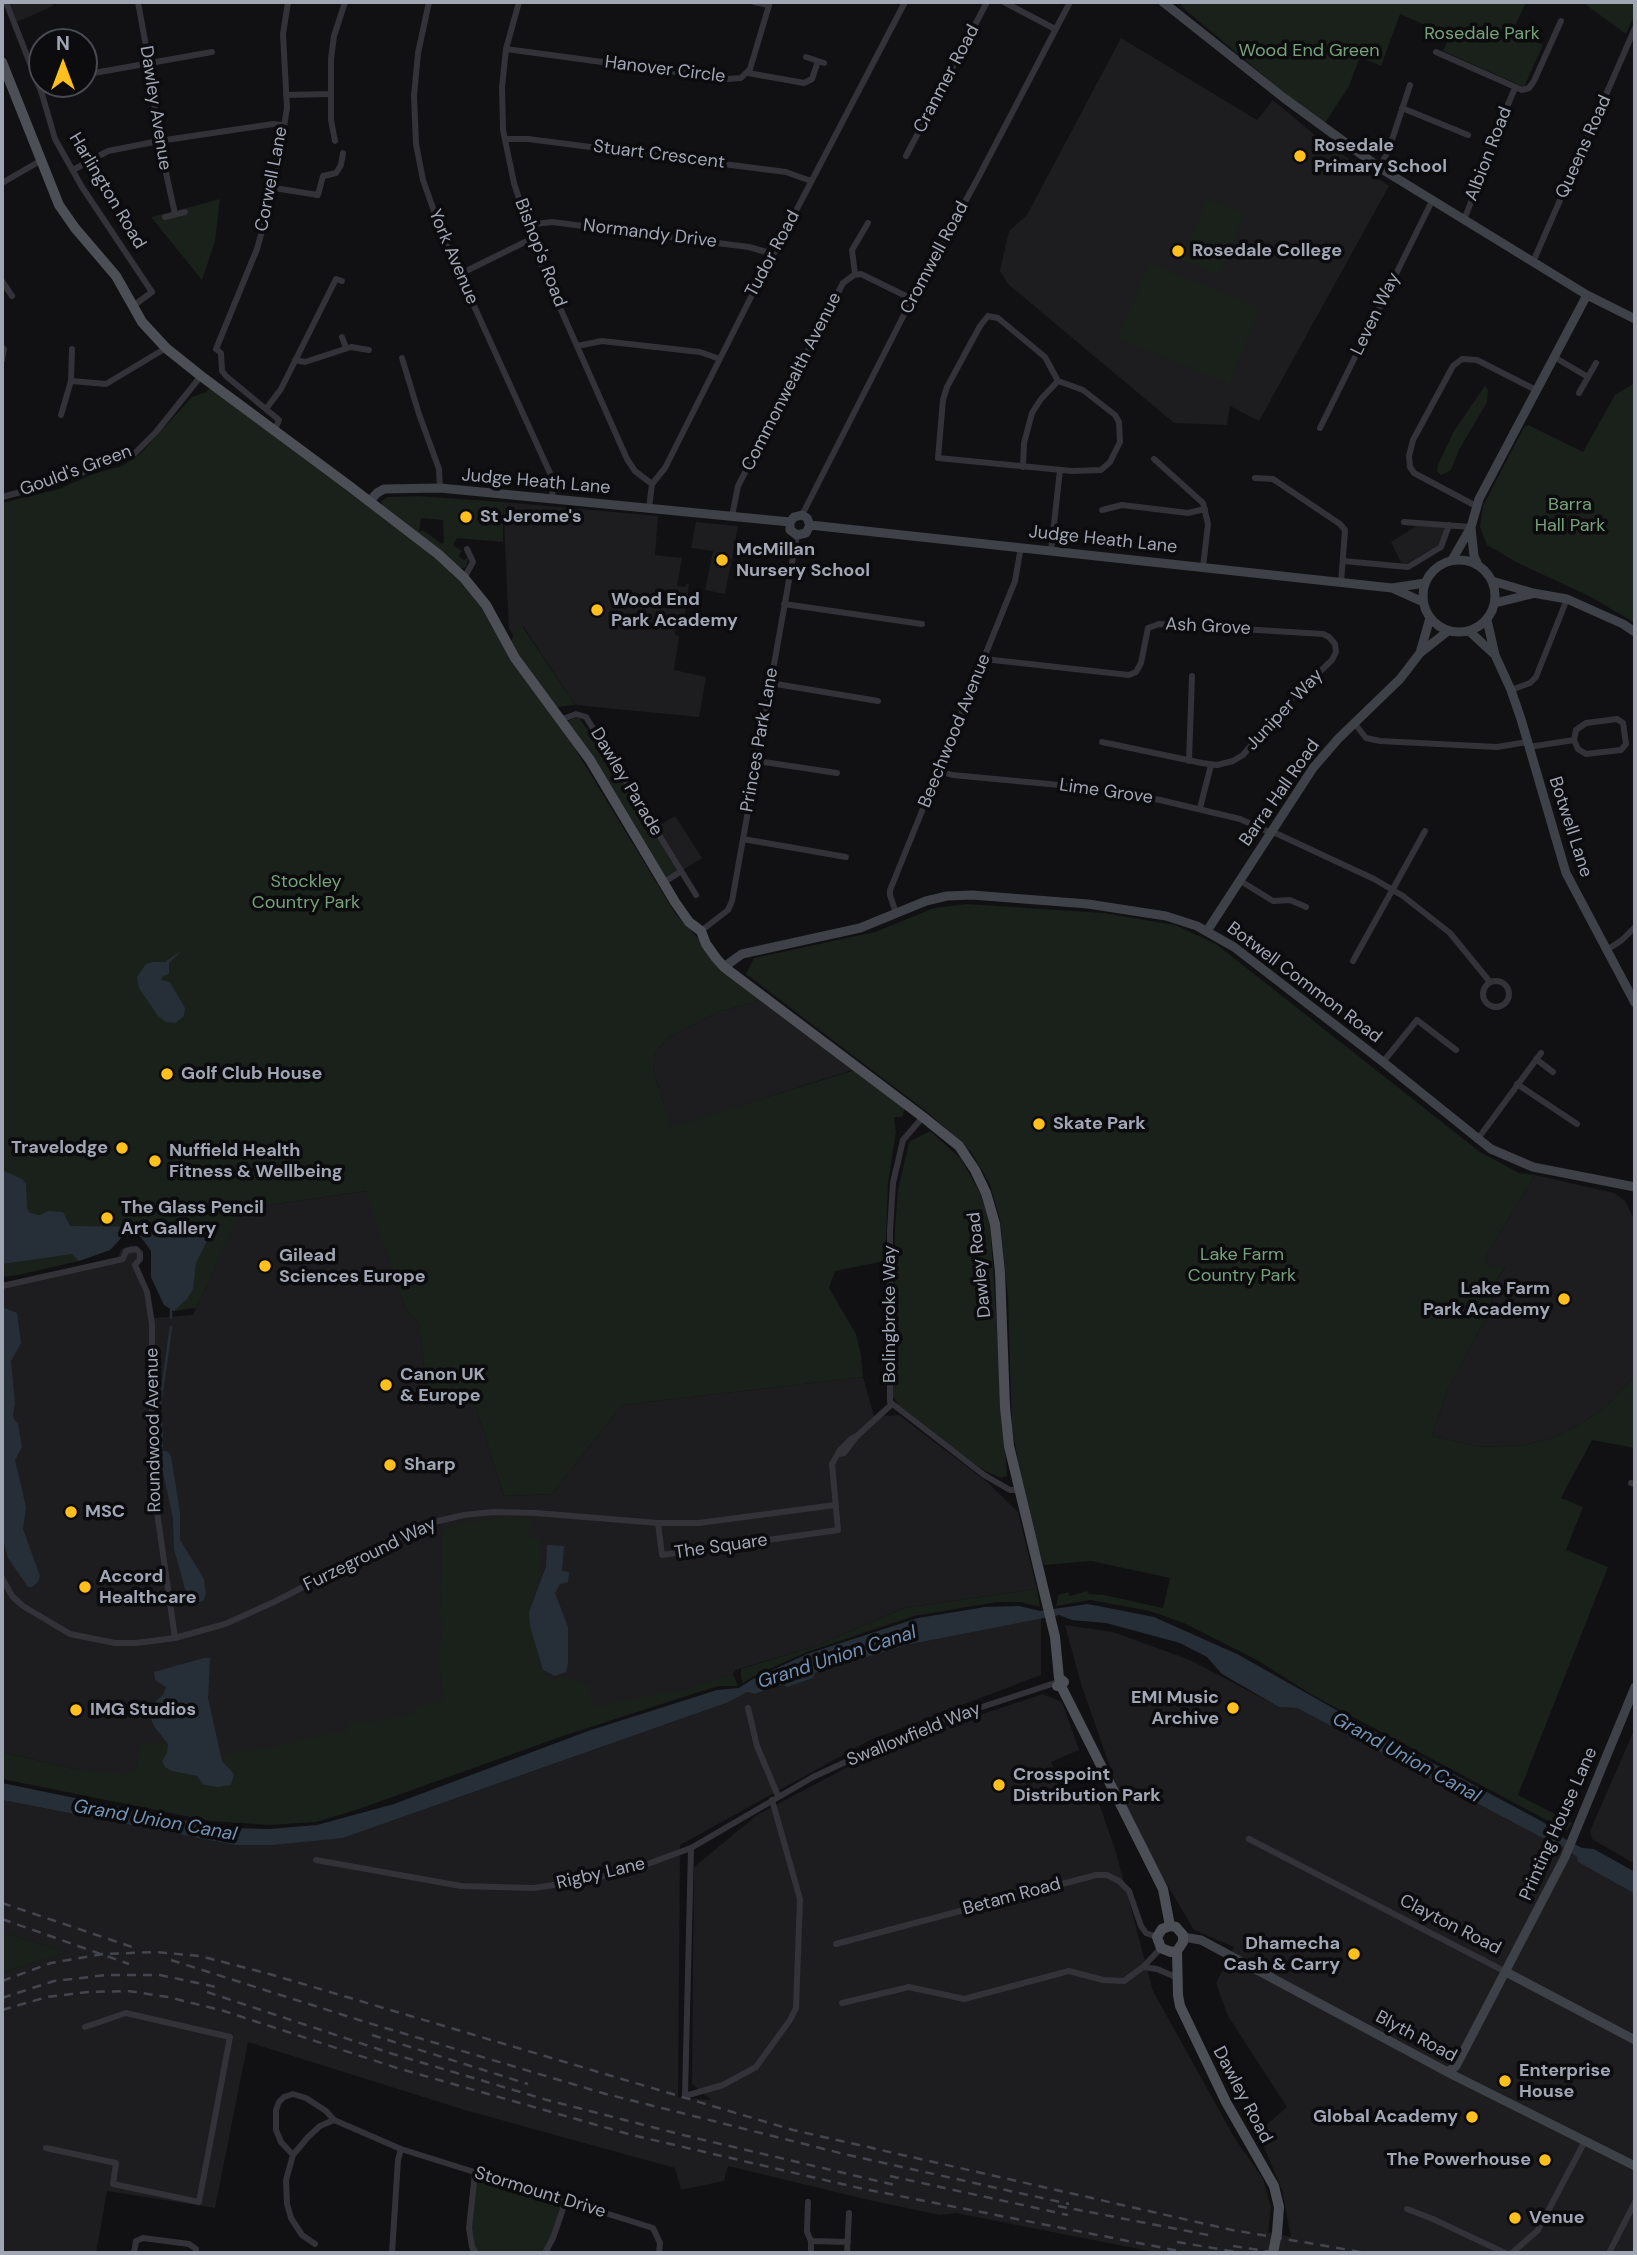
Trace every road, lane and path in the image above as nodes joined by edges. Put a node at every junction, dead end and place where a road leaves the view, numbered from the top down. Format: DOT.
graph roads {
  1 [pos="6,2"];
  2 [pos="138,2"];
  3 [pos="288,2"];
  4 [pos="345,2"];
  5 [pos="429,2"];
  6 [pos="519,2"];
  7 [pos="754,2"];
  8 [pos="905,2"];
  9 [pos="987,2"];
  10 [pos="1004,2"];
  11 [pos="1070,2"];
  12 [pos="1163,2"];
  13 [pos="770,4"];
  14 [pos="1561,21"];
  15 [pos="1055,29"];
  16 [pos="1546,29"];
  17 [pos="1635,31"];
  18 [pos="1556,33"];
  19 [pos="506,49"];
  20 [pos="212,51"];
  21 [pos="1436,52"];
  22 [pos="806,57"];
  23 [pos="2,62"];
  24 [pos="149,64"];
  25 [pos="98,72"];
  26 [pos="748,73"];
  27 [pos="4,77"];
  28 [pos="767,77"];
  29 [pos="1410,85"];
  30 [pos="766,87"];
  31 [pos="1515,88"];
  32 [pos="286,94"];
  33 [pos="330,94"];
  34 [pos="1402,108"];
  35 [pos="283,125"];
  36 [pos="1468,135"];
  37 [pos="505,139"];
  38 [pos="159,141"];
  39 [pos="335,141"];
  40 [pos="343,153"];
  41 [pos="906,156"];
  42 [pos="40,161"];
  43 [pos="1380,167"];
  44 [pos="73,170"];
  45 [pos="811,181"];
  46 [pos="2,183"];
  47 [pos="274,188"];
  48 [pos="318,195"];
  49 [pos="329,196"];
  50 [pos="1432,201"];
  51 [pos="185,212"];
  52 [pos="174,214"];
  53 [pos="164,217"];
  54 [pos="1464,220"];
  55 [pos="868,223"];
  56 [pos="526,225"];
  57 [pos="531,239"];
  58 [pos="773,254"];
  59 [pos="1533,262"];
  60 [pos="460,274"];
  61 [pos="855,274"];
  62 [pos="2,281"];
  63 [pos="342,281"];
  64 [pos="1587,295"];
  65 [pos="12,296"];
  66 [pos="912,299"];
  67 [pos="133,306"];
  68 [pos="1635,319"];
  69 [pos="342,338"];
  70 [pos="577,346"];
  71 [pos="2,347"];
  72 [pos="166,348"];
  73 [pos="346,348"];
  74 [pos="72,349"];
  75 [pos="369,350"];
  76 [pos="1554,357"];
  77 [pos="402,358"];
  78 [pos="720,359"];
  79 [pos="2,360"];
  80 [pos="295,360"];
  81 [pos="1596,363"];
  82 [pos="201,376"];
  83 [pos="1588,377"];
  84 [pos="71,381"];
  85 [pos="1058,381"];
  86 [pos="1536,390"];
  87 [pos="1579,393"];
  88 [pos="266,409"];
  89 [pos="61,415"];
  90 [pos="1320,428"];
  91 [pos="275,430"];
  92 [pos="1154,458"];
  93 [pos="1023,467"];
  94 [pos="1059,470"];
  95 [pos="1255,478"];
  96 [pos="652,484"];
  97 [pos="440,488"];
  98 [pos="2,497"];
  99 [pos="552,499"];
  100 [pos="369,502"];
  101 [pos="1476,506"];
  102 [pos="649,508"];
  103 [pos="1205,509"];
  104 [pos="1102,510"];
  105 [pos="802,515"];
  106 [pos="732,516"];
  107 [pos="790,522"];
  108 [pos="1404,522"];
  109 [pos="810,525"];
  110 [pos="1450,525"];
  111 [pos="1471,527"];
  112 [pos="797,536"];
  113 [pos="1021,547"];
  114 [pos="467,549"];
  115 [pos="1051,551"];
  116 [pos="1452,560"];
  117 [pos="1343,561"];
  118 [pos="1478,565"];
  119 [pos="1203,567"];
  120 [pos="464,578"];
  121 [pos="1492,581"];
  122 [pos="1341,583"];
  123 [pos="1425,583"];
  124 [pos="1392,588"];
  125 [pos="1533,593"];
  126 [pos="1567,599"];
  127 [pos="1423,602"];
  128 [pos="1495,603"];
  129 [pos="784,604"];
  130 [pos="1430,618"];
  131 [pos="1487,620"];
  132 [pos="922,624"];
  133 [pos="1448,631"];
  134 [pos="1469,631"];
  135 [pos="1635,632"];
  136 [pos="1336,649"];
  137 [pos="1420,653"];
  138 [pos="1495,655"];
  139 [pos="984,659"];
  140 [pos="1192,676"];
  141 [pos="770,683"];
  142 [pos="1511,690"];
  143 [pos="878,701"];
  144 [pos="560,720"];
  145 [pos="1355,724"];
  146 [pos="1574,740"];
  147 [pos="1102,742"];
  148 [pos="1528,745"];
  149 [pos="757,761"];
  150 [pos="1189,761"];
  151 [pos="1211,765"];
  152 [pos="939,771"];
  153 [pos="837,773"];
  154 [pos="1200,808"];
  155 [pos="1425,831"];
  156 [pos="1270,832"];
  157 [pos="743,839"];
  158 [pos="846,857"];
  159 [pos="680,872"];
  160 [pos="1239,880"];
  161 [pos="663,883"];
  162 [pos="1392,888"];
  163 [pos="696,895"];
  164 [pos="1306,907"];
  165 [pos="896,913"];
  166 [pos="1635,927"];
  167 [pos="1207,930"];
  168 [pos="701,931"];
  169 [pos="1607,950"];
  170 [pos="1353,961"];
  171 [pos="724,967"];
  172 [pos="1490,982"];
  173 [pos="1635,1003"];
  174 [pos="1456,1050"];
  175 [pos="1541,1053"];
  176 [pos="1536,1059"];
  177 [pos="1383,1062"];
  178 [pos="1553,1072"];
  179 [pos="1517,1084"];
  180 [pos="923,1117"];
  181 [pos="1577,1124"];
  182 [pos="1477,1140"];
  183 [pos="1635,1186"];
  184 [pos="124,1259"];
  185 [pos="135,1265"];
  186 [pos="2,1286"];
  187 [pos="892,1404"];
  188 [pos="1019,1490"];
  189 [pos="835,1506"];
  190 [pos="658,1523"];
  191 [pos="2,1578"];
  192 [pos="175,1638"];
  193 [pos="1058,1682"];
  194 [pos="1635,1687"];
  195 [pos="748,1708"];
  196 [pos="775,1798"];
  197 [pos="1249,1839"];
  198 [pos="691,1848"];
  199 [pos="316,1860"];
  200 [pos="1170,1926"];
  201 [pos="1157,1937"];
  202 [pos="1183,1937"];
  203 [pos="836,1944"];
  204 [pos="1161,1948"];
  205 [pos="1177,1951"];
  206 [pos="1143,1968"];
  207 [pos="1506,1972"];
  208 [pos="1178,1978"];
  209 [pos="842,2004"];
  210 [pos="85,2027"];
  211 [pos="1635,2040"];
  212 [pos="1449,2071"];
  213 [pos="334,2120"];
  214 [pos="1585,2141"];
  215 [pos="46,2148"];
  216 [pos="401,2149"];
  217 [pos="293,2155"];
  218 [pos="1635,2166"];
  219 [pos="475,2173"];
  220 [pos="566,2200"];
  221 [pos="808,2202"];
  222 [pos="1635,2202"];
  223 [pos="1407,2209"];
  224 [pos="849,2213"];
  225 [pos="811,2241"];
  226 [pos="848,2242"];
  227 [pos="315,2244"];
  228 [pos="134,2253"];
  229 [pos="196,2253"];
  230 [pos="392,2253"];
  231 [pos="476,2253"];
  232 [pos="545,2253"];
  233 [pos="659,2253"];
  234 [pos="811,2253"];
  235 [pos="848,2253"];
  236 [pos="1273,2253"];
  237 [pos="1505,2253"];
  238 [pos="1512,2253"];
  239 [pos="1609,2253"];
  1 -- 44 [label="street, Harlington Road"];
  2 -- 24 [label="street, Dawley Avenue"];
  3 -- 32 [label="street, Corwell Lane"];
  4 -- 33 [label="street"];
  5 -- 60 [label="street, York Avenue"];
  6 -- 19 [label="street, Bishop's Road"];
  7 -- 13 [label="street"];
  8 -- 45 [label="street, Tudor Road"];
  9 -- 41 [label="street, Cranmer Road"];
  10 -- 15 [label="street"];
  11 -- 15 [label="street, Cromwell Road"];
  12 -- 43 [label="street"];
  13 -- 26 [label="street, Hanover Circle"];
  14 -- 18 [label="street, Albion Road"];
  15 -- 66 [label="street, Cromwell Road"];
  16 -- 18 [label="street"];
  17 -- 59 [label="street, Queens Road"];
  18 -- 31 [label="street, Albion Road"];
  19 -- 26 [label="street, Hanover Circle"];
  19 -- 37 [label="street, Bishop's Road"];
  20 -- 24 [label="street"];
  21 -- 31 [label="street, Albion Road"];
  22 -- 28 [label="street"];
  23 -- 27 [label="main road"];
  24 -- 25 [label="street"];
  24 -- 38 [label="street, Dawley Avenue"];
  26 -- 28 [label="street"];
  27 -- 42 [label="main road"];
  28 -- 30 [label="street"];
  29 -- 34 [label="street"];
  31 -- 54 [label="street, Albion Road"];
  32 -- 33 [label="street"];
  32 -- 35 [label="street, Corwell Lane"];
  33 -- 39 [label="street"];
  34 -- 36 [label="street"];
  34 -- 43 [label="street"];
  35 -- 38 [label="street"];
  35 -- 47 [label="street, Corwell Lane"];
  37 -- 45 [label="street, Stuart Crescent"];
  37 -- 56 [label="street, Bishop's Road"];
  38 -- 44 [label="street"];
  38 -- 52 [label="street, Dawley Avenue"];
  40 -- 48 [label="street"];
  42 -- 46 [label="street"];
  42 -- 67 [label="main road"];
  43 -- 50 [label="street"];
  44 -- 67 [label="street, Harlington Road"];
  45 -- 58 [label="street, Tudor Road"];
  47 -- 48 [label="street"];
  47 -- 88 [label="street, Corwell Lane"];
  48 -- 49 [label="street"];
  50 -- 54 [label="street"];
  50 -- 90 [label="street, Leven Way"];
  51 -- 52 [label="street"];
  52 -- 53 [label="street"];
  54 -- 59 [label="street"];
  55 -- 61 [label="street"];
  56 -- 57 [label="street, Bishop's Road"];
  56 -- 58 [label="street, Normandy Drive"];
  57 -- 60 [label="street"];
  57 -- 70 [label="street, Bishop's Road"];
  58 -- 78 [label="street, Tudor Road"];
  59 -- 64 [label="street"];
  60 -- 99 [label="street, York Avenue"];
  61 -- 66 [label="street, Commonwealth Avenue"];
  61 -- 106 [label="street, Commonwealth Avenue"];
  62 -- 65 [label="street"];
  63 -- 80 [label="street"];
  64 -- 68 [label="street"];
  64 -- 76 [label="street"];
  66 -- 105 [label="street, Cromwell Road"];
  67 -- 72 [label="main road"];
  69 -- 73 [label="street"];
  70 -- 78 [label="street"];
  70 -- 96 [label="street, Bishop's Road"];
  71 -- 79 [label="street"];
  72 -- 82 [label="main road"];
  72 -- 84 [label="street"];
  73 -- 75 [label="street"];
  73 -- 80 [label="street"];
  74 -- 84 [label="street"];
  76 -- 83 [label="street"];
  76 -- 86 [label="street"];
  77 -- 97 [label="street"];
  78 -- 96 [label="street, Tudor Road"];
  80 -- 88 [label="street"];
  81 -- 83 [label="street"];
  82 -- 91 [label="main road"];
  82 -- 98 [label="street, Gould's Green"];
  83 -- 87 [label="street"];
  84 -- 89 [label="street"];
  85 -- 93 [label="street"];
  85 -- 93 [label="street"];
  85 -- 94 [label="street"];
  86 -- 101 [label="street"];
  86 -- 101 [label="street"];
  88 -- 91 [label="street"];
  91 -- 100 [label="main road"];
  92 -- 103 [label="street"];
  93 -- 94 [label="street"];
  94 -- 115 [label="street"];
  95 -- 117 [label="street"];
  96 -- 102 [label="street, Tudor Road"];
  97 -- 99 [label="street, Judge Heath Lane"];
  97 -- 100 [label="street, Judge Heath Lane"];
  99 -- 102 [label="street, Judge Heath Lane"];
  100 -- 120 [label="main road, Dawley Road"];
  101 -- 111 [label="street"];
  102 -- 106 [label="street, Judge Heath Lane"];
  103 -- 104 [label="street"];
  103 -- 119 [label="street"];
  105 -- 107 [label="street"];
  105 -- 109 [label="street"];
  106 -- 107 [label="street, Judge Heath Lane"];
  107 -- 112 [label="street"];
  108 -- 110 [label="street"];
  109 -- 112 [label="street"];
  109 -- 113 [label="street, Judge Heath Lane"];
  110 -- 111 [label="street"];
  110 -- 117 [label="street"];
  111 -- 116 [label="street"];
  111 -- 118 [label="street"];
  112 -- 129 [label="street, Princes Park Lane"];
  113 -- 115 [label="street, Judge Heath Lane"];
  113 -- 139 [label="street, Beechwood Avenue"];
  114 -- 120 [label="street"];
  115 -- 119 [label="street, Judge Heath Lane"];
  116 -- 118 [label="street"];
  116 -- 123 [label="street"];
  117 -- 122 [label="street"];
  118 -- 121 [label="street"];
  119 -- 122 [label="street, Judge Heath Lane"];
  120 -- 144 [label="main road, Dawley Road"];
  121 -- 125 [label="street"];
  121 -- 128 [label="street"];
  122 -- 124 [label="street, Judge Heath Lane"];
  123 -- 124 [label="street, Judge Heath Lane"];
  123 -- 127 [label="street"];
  124 -- 127 [label="street, Judge Heath Lane"];
  125 -- 126 [label="street"];
  125 -- 128 [label="street"];
  126 -- 135 [label="street"];
  126 -- 142 [label="street"];
  127 -- 130 [label="street"];
  128 -- 131 [label="street"];
  129 -- 132 [label="street"];
  129 -- 141 [label="street, Princes Park Lane"];
  130 -- 133 [label="street"];
  130 -- 137 [label="street, Barra Hall Road"];
  131 -- 134 [label="street"];
  131 -- 138 [label="street, Botwell Lane"];
  133 -- 134 [label="street"];
  133 -- 137 [label="street, Barra Hall Road"];
  134 -- 138 [label="street, Botwell Lane"];
  136 -- 139 [label="street, Ash Grove"];
  136 -- 151 [label="street, Juniper Way"];
  137 -- 145 [label="street, Barra Hall Road"];
  138 -- 142 [label="street, Botwell Lane"];
  139 -- 152 [label="street, Beechwood Avenue"];
  140 -- 150 [label="street"];
  141 -- 143 [label="street"];
  141 -- 149 [label="street, Princes Park Lane"];
  142 -- 148 [label="street, Botwell Lane"];
  144 -- 159 [label="street, Dawley Parade"];
  144 -- 161 [label="main road, Dawley Road"];
  145 -- 148 [label="street"];
  145 -- 156 [label="street, Barra Hall Road"];
  146 -- 146 [label="street"];
  146 -- 148 [label="street"];
  147 -- 150 [label="street, Juniper Way"];
  148 -- 169 [label="street, Botwell Lane"];
  149 -- 153 [label="street"];
  149 -- 157 [label="street, Princes Park Lane"];
  150 -- 151 [label="street, Juniper Way"];
  151 -- 154 [label="street"];
  152 -- 154 [label="street, Lime Grove"];
  152 -- 165 [label="street, Beechwood Avenue"];
  154 -- 156 [label="street, Lime Grove"];
  155 -- 162 [label="street"];
  156 -- 160 [label="street, Barra Hall Road"];
  156 -- 162 [label="street, Lime Grove"];
  157 -- 158 [label="street"];
  157 -- 168 [label="street, Princes Park Lane"];
  159 -- 161 [label="street"];
  159 -- 163 [label="street, Dawley Parade"];
  160 -- 164 [label="street"];
  160 -- 167 [label="street, Barra Hall Road"];
  161 -- 168 [label="main road, Dawley Road"];
  162 -- 170 [label="street"];
  162 -- 172 [label="street, Lime Grove"];
  165 -- 167 [label="street, Botwell Common Road"];
  165 -- 171 [label="street, Botwell Common Road"];
  166 -- 169 [label="street"];
  167 -- 177 [label="street, Botwell Common Road"];
  168 -- 171 [label="main road, Dawley Road"];
  169 -- 173 [label="street, Botwell Lane"];
  171 -- 180 [label="main road, Dawley Road"];
  172 -- 172 [label="street"];
  174 -- 177 [label="street"];
  175 -- 176 [label="street"];
  176 -- 178 [label="street"];
  176 -- 179 [label="street"];
  177 -- 182 [label="street, Botwell Common Road"];
  179 -- 181 [label="street"];
  179 -- 182 [label="street"];
  180 -- 187 [label="street, Bolingbroke Way"];
  180 -- 188 [label="main road, Dawley Road"];
  182 -- 183 [label="street, Botwell Common Road"];
  184 -- 185 [label="street"];
  184 -- 185 [label="street"];
  184 -- 186 [label="street"];
  185 -- 192 [label="street, Roundwood Avenue"];
  187 -- 188 [label="street, Bolingbroke Way"];
  187 -- 189 [label="street, The Square"];
  188 -- 193 [label="main road, Dawley Road"];
  189 -- 190 [label="street, The Square"];
  189 -- 190 [label="street, The Square"];
  190 -- 192 [label="street, Furzeground Way"];
  191 -- 192 [label="street, Furzeground Way"];
  193 -- 196 [label="street, Swallowfield Way"];
  193 -- 200 [label="main road, Dawley Road"];
  194 -- 207 [label="street, Printing House Lane"];
  195 -- 196 [label="street"];
  196 -- 198 [label="street, Rigby Lane"];
  196 -- 198 [label="street"];
  197 -- 207 [label="street, Clayton Road"];
  198 -- 199 [label="street, Rigby Lane"];
  200 -- 201 [label="main road"];
  200 -- 202 [label="main road"];
  201 -- 203 [label="street, Betam Road"];
  201 -- 204 [label="main road"];
  202 -- 205 [label="main road, Dawley Road"];
  202 -- 212 [label="street, Blyth Road"];
  204 -- 205 [label="main road"];
  204 -- 206 [label="street"];
  205 -- 208 [label="main road, Dawley Road"];
  206 -- 208 [label="street"];
  206 -- 209 [label="street"];
  207 -- 211 [label="street, Clayton Road"];
  207 -- 212 [label="street, Printing House Lane"];
  208 -- 236 [label="main road, Dawley Road, bridge"];
  210 -- 215 [label="street"];
  212 -- 214 [label="street, Blyth Road"];
  213 -- 216 [label="street, Stormount Drive"];
  213 -- 217 [label="street"];
  213 -- 217 [label="street, Stormount Drive"];
  214 -- 218 [label="street, Blyth Road"];
  214 -- 238 [label="street"];
  216 -- 219 [label="street, Stormount Drive"];
  216 -- 230 [label="street"];
  217 -- 227 [label="street"];
  219 -- 220 [label="street, Stormount Drive"];
  219 -- 231 [label="street"];
  220 -- 232 [label="street"];
  220 -- 233 [label="street, Stormount Drive"];
  221 -- 225 [label="street"];
  222 -- 239 [label="street"];
  223 -- 237 [label="street"];
  224 -- 226 [label="street"];
  225 -- 226 [label="street"];
  225 -- 234 [label="street"];
  226 -- 235 [label="street"];
  228 -- 229 [label="street"];
}
